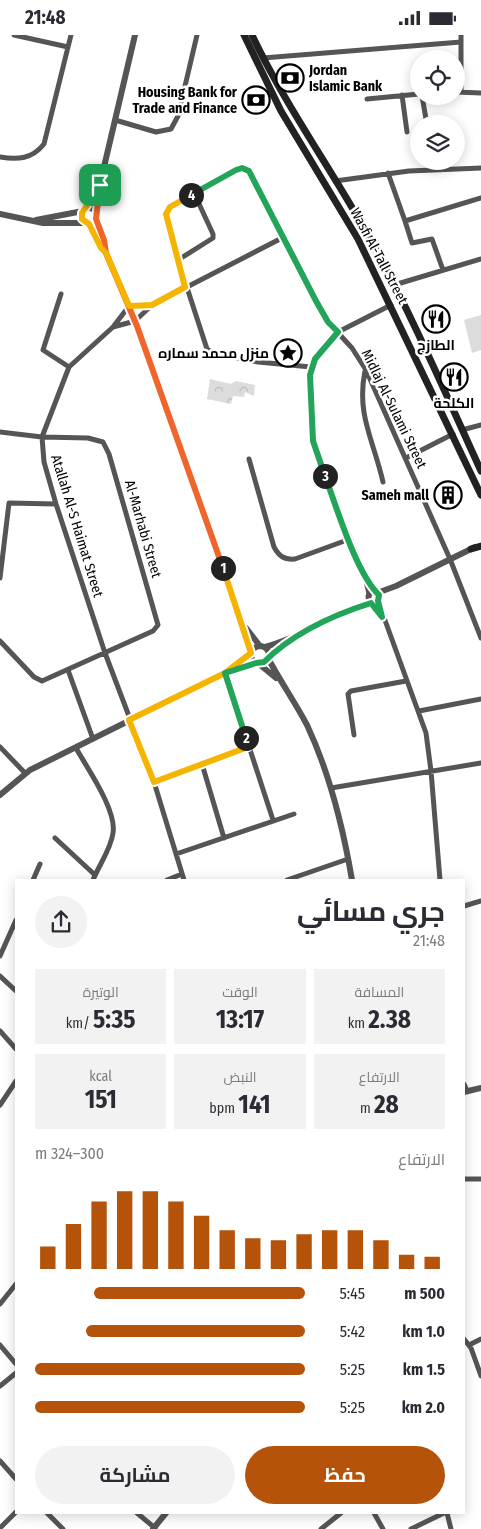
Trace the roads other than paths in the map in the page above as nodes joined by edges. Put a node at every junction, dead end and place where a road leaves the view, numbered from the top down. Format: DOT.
graph roads {
  1 [pos="14,35"];
  2 [pos="71,35"];
  3 [pos="135,35"];
  4 [pos="197,35"];
  5 [pos="244,35"];
  6 [pos="252,35"];
  7 [pos="461,35"];
  8 [pos="461,42"];
  9 [pos="68,47"];
  10 [pos="461,50"];
  11 [pos="263,58"];
  12 [pos="465,92"];
  13 [pos="481,93"];
  14 [pos="402,95"];
  15 [pos="410,95"];
  16 [pos="367,99"];
  17 [pos="115,120"];
  18 [pos="407,131"];
  19 [pos="0,157"];
  20 [pos="481,168"];
  21 [pos="388,173"];
  22 [pos="334,181"];
  23 [pos="100,185"];
  24 [pos="194,193"];
  25 [pos="481,197"];
  26 [pos="85,210"];
  27 [pos="0,214"];
  28 [pos="96,215"];
  29 [pos="35,221"];
  30 [pos="405,221"];
  31 [pos="87,223"];
  32 [pos="282,238"];
  33 [pos="106,253"];
  34 [pos="481,259"];
  35 [pos="178,260"];
  36 [pos="443,270"];
  37 [pos="394,285"];
  38 [pos="185,287"];
  39 [pos="61,294"];
  40 [pos="152,305"];
  41 [pos="391,305"];
  42 [pos="129,306"];
  43 [pos="135,321"];
  44 [pos="113,327"];
  45 [pos="338,332"];
  46 [pos="70,367"];
  47 [pos="311,367"];
  48 [pos="366,370"];
  49 [pos="481,425"];
  50 [pos="462,430"];
  51 [pos="0,432"];
  52 [pos="453,434"];
  53 [pos="42,437"];
  54 [pos="406,458"];
  55 [pos="249,459"];
  56 [pos="481,471"];
  57 [pos="383,482"];
  58 [pos="481,495"];
  59 [pos="56,504"];
  60 [pos="350,539"];
  61 [pos="481,545"];
  62 [pos="471,549"];
  63 [pos="450,559"];
  64 [pos="0,579"];
  65 [pos="374,597"];
  66 [pos="244,625"];
  67 [pos="481,638"];
  68 [pos="0,641"];
  69 [pos="288,641"];
  70 [pos="262,646"];
  71 [pos="105,653"];
  72 [pos="251,653"];
  73 [pos="268,657"];
  74 [pos="258,663"];
  75 [pos="68,670"];
  76 [pos="227,672"];
  77 [pos="279,681"];
  78 [pos="406,681"];
  79 [pos="481,699"];
  80 [pos="419,711"];
  81 [pos="129,720"];
  82 [pos="354,735"];
  83 [pos="93,739"];
  84 [pos="0,747"];
  85 [pos="248,747"];
  86 [pos="76,748"];
  87 [pos="481,763"];
  88 [pos="202,764"];
  89 [pos="431,771"];
  90 [pos="25,773"];
  91 [pos="154,782"];
  92 [pos="331,789"];
  93 [pos="0,795"];
  94 [pos="294,814"];
  95 [pos="272,820"];
  96 [pos="55,838"];
  97 [pos="224,838"];
  98 [pos="176,854"];
  99 [pos="348,859"];
  100 [pos="40,863"];
  101 [pos="182,873"];
  102 [pos="94,877"];
  103 [pos="33,879"];
  104 [pos="169,879"];
  105 [pos="184,879"];
  106 [pos="290,879"];
  107 [pos="352,879"];
  108 [pos="440,879"];
  109 [pos="481,901"];
  110 [pos="465,906"];
  111 [pos="15,922"];
  112 [pos="0,956"];
  113 [pos="0,976"];
  114 [pos="15,990"];
  115 [pos="0,1031"];
  116 [pos="15,1048"];
  117 [pos="15,1082"];
  118 [pos="481,1088"];
  119 [pos="465,1092"];
  120 [pos="0,1105"];
  121 [pos="465,1179"];
  122 [pos="481,1179"];
  123 [pos="15,1285"];
  124 [pos="0,1304"];
  125 [pos="481,1339"];
  126 [pos="465,1340"];
  127 [pos="0,1345"];
  128 [pos="469,1345"];
  129 [pos="15,1363"];
  130 [pos="15,1374"];
  131 [pos="481,1376"];
  132 [pos="0,1386"];
  133 [pos="0,1461"];
  134 [pos="15,1475"];
  135 [pos="15,1513"];
  136 [pos="48,1514"];
  137 [pos="138,1514"];
  138 [pos="165,1514"];
  139 [pos="340,1514"];
  140 [pos="375,1514"];
  141 [pos="443,1514"];
  142 [pos="445,1514"];
  143 [pos="0,1527"];
  144 [pos="63,1529"];
  145 [pos="154,1529"];
  146 [pos="321,1529"];
  147 [pos="383,1529"];
  148 [pos="411,1529"];
  149 [pos="451,1529"];
  1 -- 9 [label="street"];
  2 -- 9 [label="street"];
  3 -- 17 [label="street"];
  4 -- 17 [label="street"];
  5 -- 41 [label="main road, Wasfi Al-Tall Street"];
  6 -- 11 [label="main road, Wasfi Al-Tall Street"];
  7 -- 8 [label="street"];
  8 -- 10 [label="street"];
  8 -- 11 [label="street"];
  9 -- 19 [label="street"];
  11 -- 22 [label="main road, Wasfi Al-Tall Street"];
  12 -- 13 [label="street"];
  14 -- 15 [label="street"];
  14 -- 16 [label="street"];
  14 -- 18 [label="street"];
  17 -- 23 [label="street"];
  20 -- 21 [label="street"];
  21 -- 22 [label="street"];
  21 -- 30 [label="street"];
  22 -- 37 [label="main road, Wasfi Al-Tall Street"];
  23 -- 26 [label="street"];
  23 -- 28 [label="street"];
  24 -- 32 [label="street, Midlaj Al-Sulami Street"];
  24 -- 35 [label="street"];
  24 -- 35 [label="street"];
  25 -- 30 [label="street"];
  26 -- 28 [label="street"];
  26 -- 29 [label="street"];
  26 -- 31 [label="street"];
  27 -- 29 [label="street"];
  28 -- 31 [label="street"];
  28 -- 33 [label="street"];
  29 -- 31 [label="street"];
  30 -- 36 [label="street"];
  31 -- 33 [label="street"];
  32 -- 38 [label="street"];
  32 -- 45 [label="street, Midlaj Al-Sulami Street"];
  33 -- 42 [label="street"];
  34 -- 36 [label="street"];
  35 -- 38 [label="street"];
  36 -- 37 [label="street"];
  37 -- 50 [label="main road, Wasfi Al-Tall Street"];
  38 -- 40 [label="street"];
  38 -- 47 [label="street"];
  39 -- 46 [label="street"];
  40 -- 42 [label="street"];
  40 -- 43 [label="street"];
  41 -- 45 [label="street"];
  41 -- 52 [label="main road, Wasfi Al-Tall Street"];
  42 -- 43 [label="street"];
  42 -- 44 [label="street, Atallah Al-S Haimat Street"];
  43 -- 44 [label="street, Atallah Al-S Haimat Street"];
  43 -- 66 [label="street"];
  44 -- 46 [label="street, Atallah Al-S Haimat Street"];
  45 -- 47 [label="street"];
  45 -- 48 [label="street, Midlaj Al-Sulami Street"];
  46 -- 53 [label="street, Atallah Al-S Haimat Street"];
  47 -- 60 [label="street"];
  48 -- 54 [label="street, Midlaj Al-Sulami Street"];
  48 -- 57 [label="street"];
  49 -- 50 [label="street"];
  50 -- 56 [label="main road, Wasfi Al-Tall Street"];
  51 -- 53 [label="street"];
  52 -- 54 [label="street"];
  52 -- 58 [label="main road, Wasfi Al-Tall Street"];
  53 -- 59 [label="street, Atallah Al-S Haimat Street"];
  53 -- 71 [label="street, Al-Marhabi Street"];
  54 -- 63 [label="street, Midlaj Al-Sulami Street"];
  55 -- 60 [label="street"];
  59 -- 64 [label="street"];
  59 -- 71 [label="street, Atallah Al-S Haimat Street"];
  60 -- 65 [label="street"];
  61 -- 62 [label="main road"];
  62 -- 63 [label="street"];
  63 -- 65 [label="street"];
  63 -- 67 [label="street, Midlaj Al-Sulami Street"];
  65 -- 69 [label="street"];
  65 -- 78 [label="street"];
  66 -- 70 [label="street"];
  66 -- 72 [label="street"];
  68 -- 75 [label="street"];
  69 -- 70 [label="street"];
  69 -- 73 [label="street"];
  70 -- 72 [label="street"];
  70 -- 73 [label="street"];
  71 -- 75 [label="street"];
  71 -- 81 [label="street, Atallah Al-S Haimat Street"];
  72 -- 74 [label="street"];
  72 -- 76 [label="street"];
  73 -- 74 [label="street"];
  73 -- 77 [label="street"];
  74 -- 76 [label="street"];
  74 -- 77 [label="street"];
  75 -- 83 [label="street"];
  76 -- 81 [label="street"];
  76 -- 85 [label="street"];
  77 -- 92 [label="street"];
  78 -- 80 [label="street"];
  78 -- 82 [label="street"];
  79 -- 80 [label="street"];
  80 -- 89 [label="street"];
  81 -- 83 [label="street"];
  81 -- 91 [label="street, Atallah Al-S Haimat Street"];
  83 -- 86 [label="street"];
  84 -- 90 [label="street"];
  85 -- 88 [label="street"];
  85 -- 95 [label="street"];
  86 -- 90 [label="street"];
  86 -- 102 [label="street"];
  87 -- 89 [label="street"];
  88 -- 91 [label="street"];
  88 -- 97 [label="street"];
  89 -- 92 [label="street"];
  89 -- 108 [label="street"];
  90 -- 93 [label="street"];
  91 -- 98 [label="street, Atallah Al-S Haimat Street"];
  92 -- 99 [label="street"];
  94 -- 95 [label="street"];
  95 -- 97 [label="street"];
  96 -- 102 [label="street"];
  97 -- 98 [label="street"];
  98 -- 101 [label="street, Atallah Al-S Haimat Street"];
  99 -- 106 [label="street"];
  99 -- 107 [label="street"];
  100 -- 103 [label="street"];
  101 -- 104 [label="street"];
  101 -- 105 [label="street, Atallah Al-S Haimat Street"];
  109 -- 110 [label="street"];
  111 -- 112 [label="street"];
  113 -- 114 [label="street"];
  115 -- 116 [label="street"];
  117 -- 120 [label="street"];
  118 -- 119 [label="street"];
  121 -- 122 [label="street"];
  123 -- 124 [label="street"];
  125 -- 128 [label="street"];
  126 -- 128 [label="street"];
  127 -- 129 [label="street"];
  128 -- 131 [label="street"];
  130 -- 132 [label="street"];
  133 -- 134 [label="street"];
  135 -- 143 [label="street"];
  136 -- 144 [label="street"];
  137 -- 145 [label="street"];
  138 -- 145 [label="street"];
  139 -- 146 [label="street"];
  140 -- 147 [label="street"];
  141 -- 148 [label="street"];
  142 -- 149 [label="street"];
}
